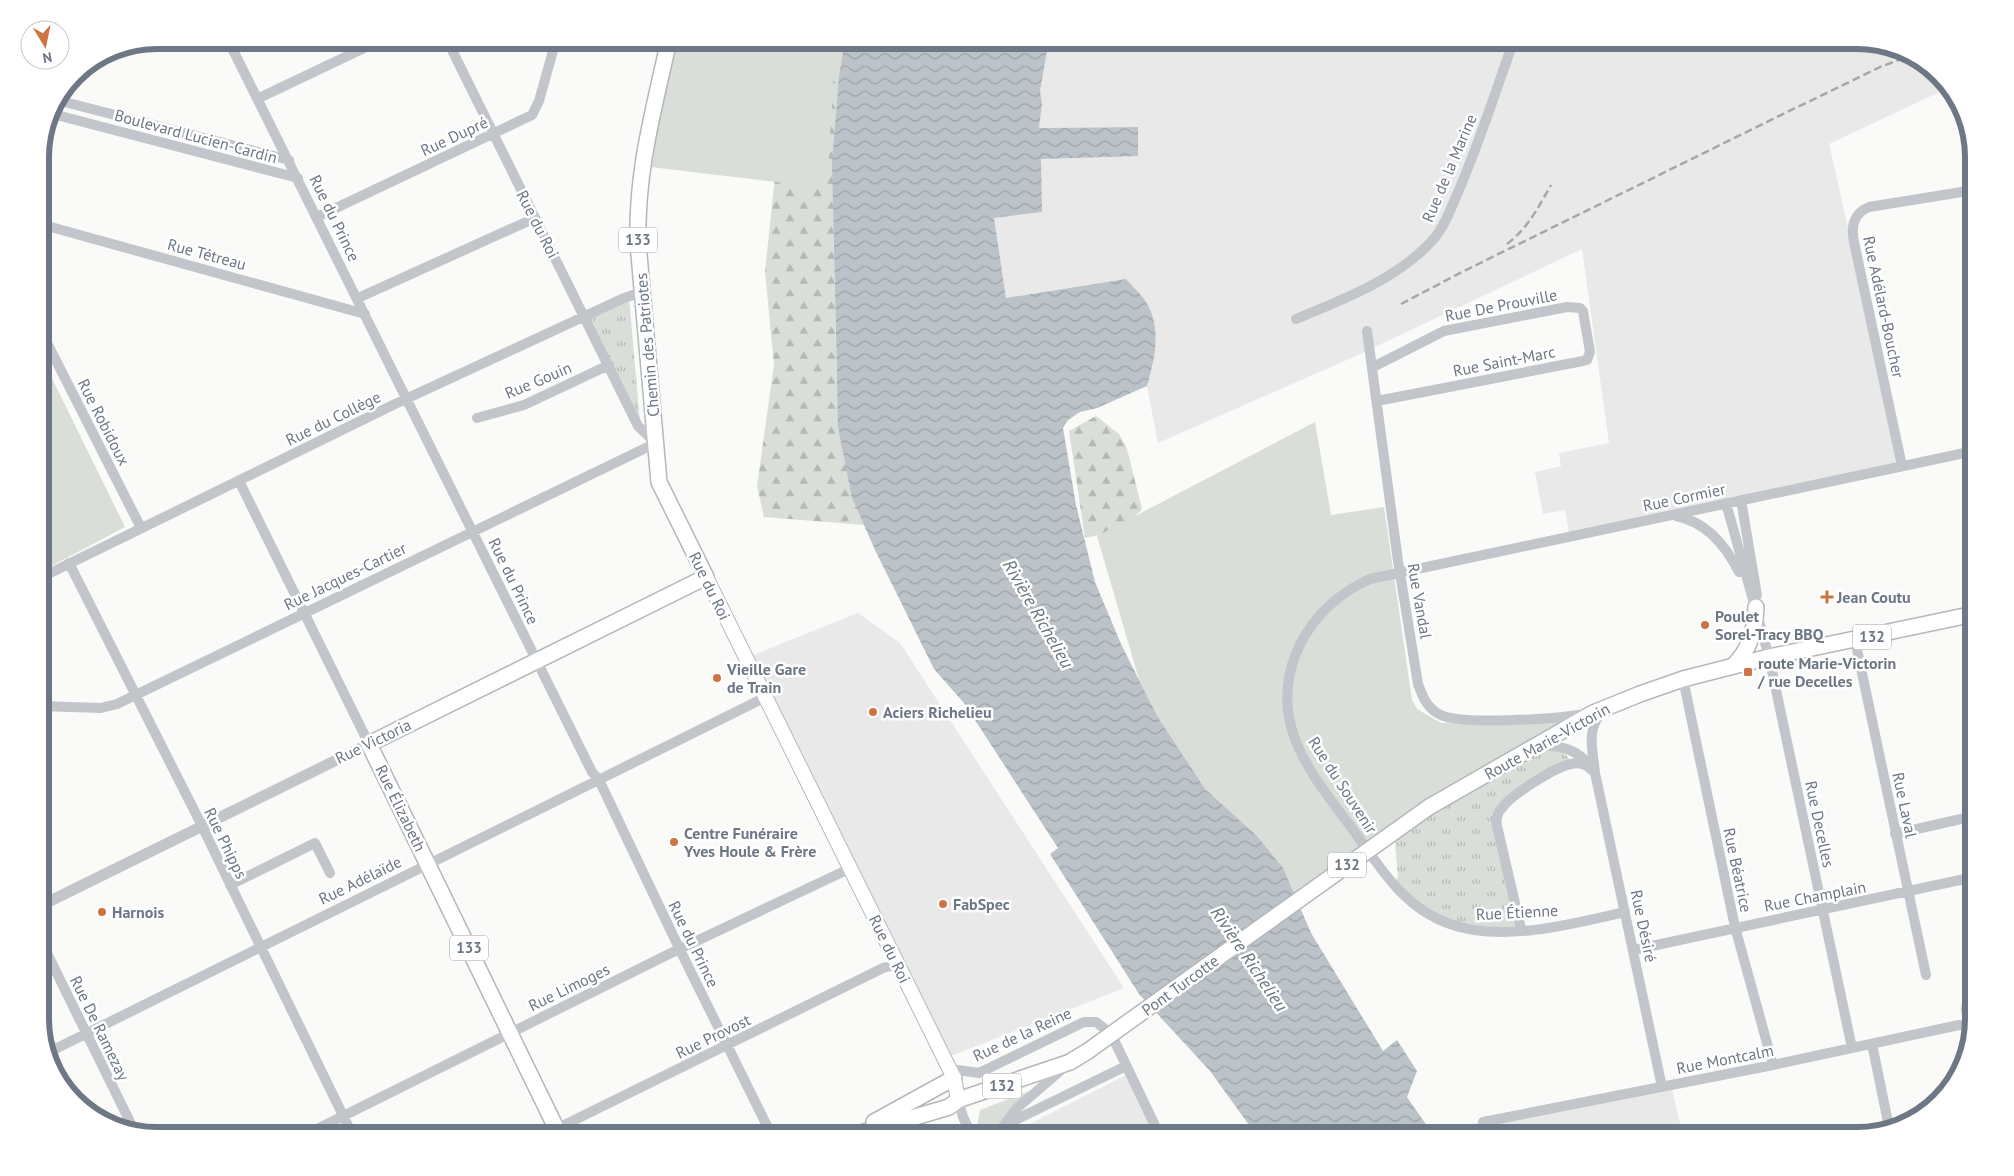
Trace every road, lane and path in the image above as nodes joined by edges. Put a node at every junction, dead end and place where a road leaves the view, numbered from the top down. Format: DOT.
graph roads {
  1 [pos="233,49"];
  2 [pos="362,49"];
  3 [pos="451,49"];
  4 [pos="553,49"];
  5 [pos="667,49"];
  6 [pos="1511,49"];
  7 [pos="259,98"];
  8 [pos="64,102"];
  9 [pos="91,109"];
  10 [pos="57,114"];
  11 [pos="87,123"];
  12 [pos="177,131"];
  13 [pos="493,134"];
  14 [pos="173,145"];
  15 [pos="289,160"];
  16 [pos="298,178"];
  17 [pos="1965,191"];
  18 [pos="317,217"];
  19 [pos="535,218"];
  20 [pos="49,226"];
  21 [pos="642,292"];
  22 [pos="358,298"];
  23 [pos="1581,309"];
  24 [pos="365,314"];
  25 [pos="585,316"];
  26 [pos="1296,319"];
  27 [pos="1367,331"];
  28 [pos="49,347"];
  29 [pos="609,365"];
  30 [pos="1373,367"];
  31 [pos="407,399"];
  32 [pos="1377,401"];
  33 [pos="477,418"];
  34 [pos="656,443"];
  35 [pos="1965,453"];
  36 [pos="1902,466"];
  37 [pos="239,481"];
  38 [pos="1741,500"];
  39 [pos="1726,504"];
  40 [pos="1670,516"];
  41 [pos="142,528"];
  42 [pos="473,530"];
  43 [pos="69,564"];
  44 [pos="1400,573"];
  45 [pos="49,574"];
  46 [pos="706,577"];
  47 [pos="1756,607"];
  48 [pos="304,612"];
  49 [pos="1965,616"];
  50 [pos="1855,640"];
  51 [pos="1769,657"];
  52 [pos="537,661"];
  53 [pos="1733,666"];
  54 [pos="1683,679"];
  55 [pos="134,696"];
  56 [pos="766,698"];
  57 [pos="1612,704"];
  58 [pos="49,706"];
  59 [pos="1593,713"];
  60 [pos="369,744"];
  61 [pos="1523,753"];
  62 [pos="1595,773"];
  63 [pos="599,780"];
  64 [pos="1965,818"];
  65 [pos="200,827"];
  66 [pos="1394,832"];
  67 [pos="1895,834"];
  68 [pos="428,863"];
  69 [pos="851,868"];
  70 [pos="330,872"];
  71 [pos="1965,879"];
  72 [pos="230,885"];
  73 [pos="1393,886"];
  74 [pos="1909,892"];
  75 [pos="49,902"];
  76 [pos="1823,910"];
  77 [pos="1625,912"];
  78 [pos="1735,927"];
  79 [pos="1521,930"];
  80 [pos="259,946"];
  81 [pos="680,950"];
  82 [pos="1634,950"];
  83 [pos="49,957"];
  84 [pos="898,964"];
  85 [pos="1926,975"];
  86 [pos="1964,1028"];
  87 [pos="1105,1029"];
  88 [pos="86,1033"];
  89 [pos="511,1033"];
  90 [pos="1115,1042"];
  91 [pos="1872,1044"];
  92 [pos="727,1046"];
  93 [pos="1852,1048"];
  94 [pos="53,1050"];
  95 [pos="1070,1062"];
  96 [pos="1773,1065"];
  97 [pos="1126,1066"];
  98 [pos="952,1073"];
  99 [pos="1662,1087"];
  100 [pos="958,1100"];
  101 [pos="343,1116"];
  102 [pos="1482,1122"];
  103 [pos="1888,1123"];
  104 [pos="131,1124"];
  105 [pos="1005,1125"];
  106 [pos="321,1127"];
  107 [pos="348,1127"];
  108 [pos="556,1127"];
  109 [pos="568,1127"];
  110 [pos="768,1127"];
  111 [pos="866,1127"];
  112 [pos="881,1127"];
  113 [pos="968,1127"];
  114 [pos="1156,1127"];
  1 -- 7 [label="street, Rue du Prince"];
  2 -- 7 [label="street"];
  3 -- 13 [label="street, Rue du Roi"];
  4 -- 13 [label="street, Rue Dupré"];
  5 -- 21 [label="main road, Chemin des Patriotes / 133"];
  6 -- 26 [label="street, Rue de la Marine"];
  7 -- 15 [label="street, Rue du Prince"];
  8 -- 9 [label="street, Boulevard Lucien-Cardin"];
  9 -- 11 [label="street"];
  9 -- 12 [label="street, Boulevard Lucien-Cardin"];
  10 -- 11 [label="street, Boulevard Lucien-Cardin"];
  11 -- 14 [label="street, Boulevard Lucien-Cardin"];
  12 -- 14 [label="street"];
  12 -- 15 [label="street, Boulevard Lucien-Cardin"];
  13 -- 18 [label="street, Rue Dupré"];
  13 -- 19 [label="street, Rue du Roi"];
  14 -- 16 [label="street, Boulevard Lucien-Cardin"];
  15 -- 16 [label="street, Rue du Prince"];
  16 -- 18 [label="street, Rue du Prince"];
  17 -- 36 [label="street, Rue Adélard-Boucher"];
  18 -- 22 [label="street, Rue du Prince"];
  19 -- 22 [label="street"];
  19 -- 25 [label="street, Rue du Roi"];
  20 -- 24 [label="street, Rue Tétreau"];
  21 -- 25 [label="street, Rue du Collège"];
  21 -- 34 [label="main road, Chemin des Patriotes / 133"];
  22 -- 24 [label="street, Rue du Prince"];
  23 -- 30 [label="street, Rue De Prouville"];
  23 -- 32 [label="street, Rue Saint-Marc"];
  24 -- 31 [label="street, Rue du Prince"];
  25 -- 29 [label="street, Rue du Roi"];
  25 -- 31 [label="street, Rue du Collège"];
  27 -- 30 [label="street, Rue Vandal"];
  28 -- 41 [label="street, Rue Robidoux"];
  29 -- 33 [label="street, Rue Gouin"];
  29 -- 34 [label="street, Rue du Roi"];
  30 -- 32 [label="street, Rue Vandal"];
  31 -- 37 [label="street, Rue du Collège"];
  31 -- 42 [label="street, Rue du Prince"];
  32 -- 44 [label="street, Rue Vandal"];
  34 -- 42 [label="street, Rue Jacques-Cartier"];
  34 -- 46 [label="main road, Rue du Roi / 133"];
  35 -- 36 [label="street, Rue Cormier"];
  36 -- 38 [label="street, Rue Cormier"];
  37 -- 41 [label="street, Rue du Collège"];
  37 -- 48 [label="street, Rue Élizabeth"];
  38 -- 39 [label="street, Rue Cormier"];
  38 -- 47 [label="street, Rue Decelles"];
  39 -- 40 [label="street, Rue Cormier"];
  39 -- 47 [label="street, Rue Decelles"];
  40 -- 44 [label="street, Rue Cormier"];
  40 -- 47 [label="street"];
  41 -- 43 [label="street, Rue du Collège"];
  42 -- 48 [label="street, Rue Jacques-Cartier"];
  42 -- 52 [label="street, Rue du Prince"];
  43 -- 45 [label="street, Rue du Collège"];
  43 -- 55 [label="street, Rue Phipps"];
  44 -- 59 [label="street, Rue Vandal"];
  44 -- 73 [label="street, Rue du Souvenir"];
  46 -- 52 [label="main road, Rue Victoria"];
  46 -- 56 [label="main road, Rue du Roi"];
  47 -- 51 [label="street, Rue Decelles"];
  47 -- 53 [label="main road"];
  48 -- 55 [label="street, Rue Jacques-Cartier"];
  48 -- 60 [label="street, Rue Élizabeth"];
  49 -- 50 [label="main road, Route Marie-Victorin / 132"];
  50 -- 51 [label="main road, Route Marie-Victorin / 132"];
  50 -- 67 [label="street, Rue Laval"];
  51 -- 53 [label="main road, Route Marie-Victorin / 132"];
  51 -- 76 [label="street, Rue Decelles"];
  52 -- 60 [label="main road, Rue Victoria"];
  52 -- 63 [label="street, Rue du Prince"];
  53 -- 54 [label="main road, Route Marie-Victorin / 132"];
  54 -- 57 [label="main road, Route Marie-Victorin / 132"];
  54 -- 78 [label="street, Rue Béatrice"];
  55 -- 58 [label="street, Rue Jacques-Cartier"];
  55 -- 65 [label="street, Rue Phipps"];
  56 -- 63 [label="street, Rue Adélaïde"];
  56 -- 69 [label="main road, Rue du Roi"];
  57 -- 59 [label="main road, Route Marie-Victorin / 132"];
  57 -- 62 [label="street, Rue Désiré"];
  59 -- 61 [label="main road, Route Marie-Victorin / 132"];
  60 -- 65 [label="street, Rue Victoria"];
  60 -- 68 [label="main road, Rue Élizabeth / 133"];
  61 -- 62 [label="street"];
  61 -- 66 [label="main road, Route Marie-Victorin / 132"];
  62 -- 77 [label="street, Rue Désiré"];
  62 -- 79 [label="street"];
  63 -- 68 [label="street, Rue Adélaïde"];
  63 -- 81 [label="street, Rue du Prince"];
  64 -- 67 [label="street"];
  65 -- 72 [label="street, Rue Phipps"];
  65 -- 75 [label="street, Rue Victoria"];
  66 -- 95 [label="main road, Pont Turcotte / 132, bridge"];
  67 -- 74 [label="street, Rue Laval"];
  68 -- 80 [label="street, Rue Adélaïde"];
  68 -- 89 [label="main road, Rue Élizabeth / 133"];
  69 -- 81 [label="street, Rue Limoges"];
  69 -- 84 [label="main road, Rue du Roi"];
  70 -- 72 [label="street"];
  71 -- 74 [label="street, Rue Champlain"];
  72 -- 80 [label="street, Rue Phipps"];
  73 -- 79 [label="street, Rue Étienne"];
  74 -- 76 [label="street, Rue Champlain"];
  74 -- 85 [label="street, Rue Laval"];
  76 -- 78 [label="street, Rue Champlain"];
  76 -- 93 [label="street, Rue Decelles"];
  77 -- 79 [label="street, Rue Étienne"];
  77 -- 82 [label="street, Rue Désiré"];
  78 -- 82 [label="street, Rue Champlain"];
  78 -- 96 [label="street, Rue Béatrice"];
  80 -- 88 [label="street, Rue Adélaïde"];
  80 -- 101 [label="street, Rue Phipps"];
  81 -- 89 [label="street, Rue Limoges"];
  81 -- 92 [label="street, Rue du Prince"];
  82 -- 99 [label="street, Rue Désiré"];
  83 -- 88 [label="street, Rue De Ramezay"];
  84 -- 92 [label="street, Rue Provost"];
  84 -- 98 [label="main road, Rue du Roi"];
  86 -- 91 [label="street, Rue Montcalm"];
  87 -- 98 [label="street, Rue de la Reine"];
  88 -- 94 [label="street, Rue Adélaïde"];
  88 -- 104 [label="street, Rue De Ramezay"];
  89 -- 101 [label="street, Rue Limoges"];
  89 -- 108 [label="main road, Rue Élizabeth / 133"];
  90 -- 97 [label="street"];
  91 -- 93 [label="street, Rue Montcalm"];
  91 -- 103 [label="street"];
  92 -- 109 [label="street, Rue Provost"];
  92 -- 110 [label="street, Rue du Prince"];
  93 -- 96 [label="street, Rue Montcalm"];
  95 -- 100 [label="main road, 132"];
  95 -- 105 [label="street"];
  96 -- 99 [label="street, Rue Montcalm"];
  97 -- 105 [label="street"];
  97 -- 114 [label="street"];
  98 -- 100 [label="main road, Rue du Roi"];
  98 -- 111 [label="main road"];
  99 -- 102 [label="street, Rue Montcalm"];
  100 -- 112 [label="main road, 132"];
  100 -- 113 [label="street, Rue du Roi"];
  101 -- 106 [label="street, Rue Limoges"];
  101 -- 107 [label="street, Rue Phipps"];
}
